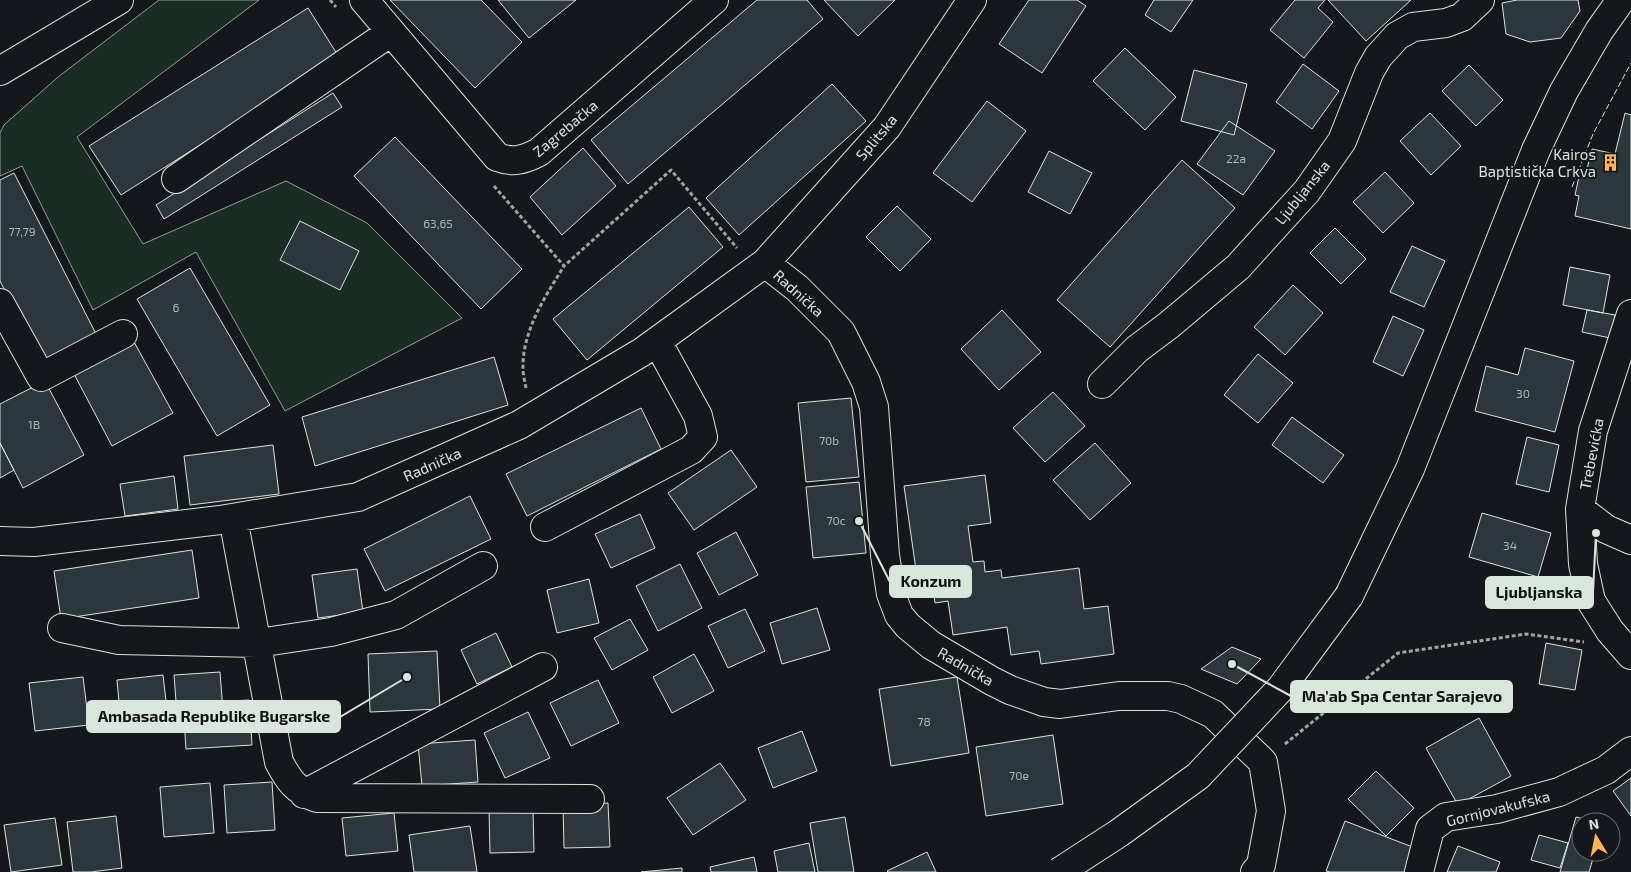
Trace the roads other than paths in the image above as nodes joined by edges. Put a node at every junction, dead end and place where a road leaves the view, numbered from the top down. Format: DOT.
graph roads {
  1 [pos="119,0"];
  2 [pos="364,0"];
  3 [pos="714,0"];
  4 [pos="972,0"];
  5 [pos="1480,0"];
  6 [pos="1621,0"];
  7 [pos="391,32"];
  8 [pos="0,71"];
  9 [pos="176,180"];
  10 [pos="765,263"];
  11 [pos="0,303"];
  12 [pos="1631,314"];
  13 [pos="123,334"];
  14 [pos="657,341"];
  15 [pos="1102,384"];
  16 [pos="1580,509"];
  17 [pos="233,518"];
  18 [pos="545,527"];
  19 [pos="1631,540"];
  20 [pos="0,541"];
  21 [pos="483,566"];
  22 [pos="62,628"];
  23 [pos="258,643"];
  24 [pos="1627,652"];
  25 [pos="543,667"];
  26 [pos="1631,750"];
  27 [pos="304,794"];
  28 [pos="590,799"];
  29 [pos="1059,872"];
  30 [pos="1256,872"];
  31 [pos="1419,872"];
  1 -- 8 [label="street"];
  2 -- 7 [label="street, Zagrebačka"];
  3 -- 7 [label="street, Zagrebačka"];
  4 -- 10 [label="street, Splitska"];
  5 -- 15 [label="street, Ljubljanska"];
  6 -- 29 [label="street, bridge"];
  7 -- 9 [label="street"];
  10 -- 14 [label="street, Radnička"];
  10 -- 30 [label="street, Radnička"];
  11 -- 13 [label="street"];
  12 -- 16 [label="street, Trebevićka"];
  14 -- 17 [label="street, Radnička"];
  14 -- 18 [label="street"];
  16 -- 19 [label="street, Trebevićka"];
  16 -- 24 [label="street"];
  17 -- 20 [label="street, Radnička"];
  17 -- 23 [label="street"];
  21 -- 23 [label="street"];
  22 -- 23 [label="street"];
  23 -- 27 [label="street"];
  25 -- 27 [label="street"];
  26 -- 31 [label="street, Gornjovakufska"];
  27 -- 28 [label="street"];
}
